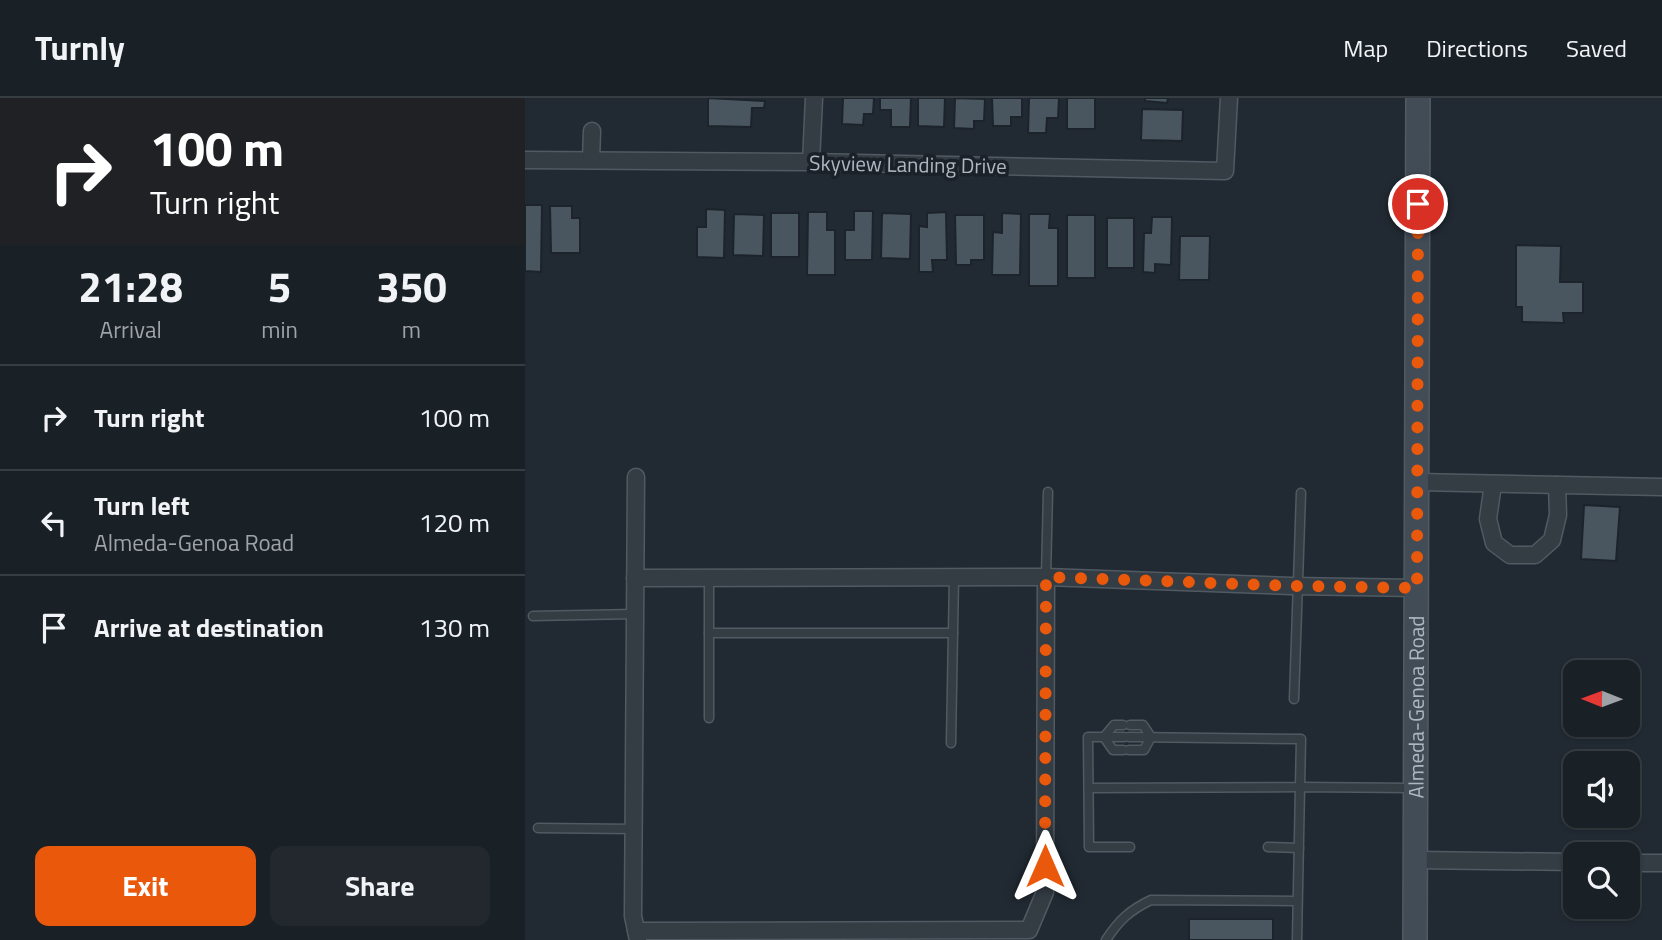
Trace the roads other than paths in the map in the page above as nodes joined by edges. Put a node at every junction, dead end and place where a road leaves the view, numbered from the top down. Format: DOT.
graph roads {
  1 [pos="814,98"];
  2 [pos="1229,98"];
  3 [pos="1418,98"];
  4 [pos="592,131"];
  5 [pos="525,160"];
  6 [pos="591,160"];
  7 [pos="811,162"];
  8 [pos="636,477"];
  9 [pos="1417,482"];
  10 [pos="1493,484"];
  11 [pos="1557,485"];
  12 [pos="1662,487"];
  13 [pos="1048,492"];
  14 [pos="1301,493"];
  15 [pos="954,577"];
  16 [pos="1046,577"];
  17 [pos="635,578"];
  18 [pos="709,578"];
  19 [pos="1297,586"];
  20 [pos="1417,588"];
  21 [pos="635,614"];
  22 [pos="533,616"];
  23 [pos="709,633"];
  24 [pos="953,633"];
  25 [pos="1294,699"];
  26 [pos="709,718"];
  27 [pos="1104,737"];
  28 [pos="1151,737"];
  29 [pos="951,743"];
  30 [pos="1300,787"];
  31 [pos="1089,788"];
  32 [pos="1416,788"];
  33 [pos="538,828"];
  34 [pos="634,830"];
  35 [pos="1131,847"];
  36 [pos="1268,847"];
  37 [pos="1299,848"];
  38 [pos="1416,860"];
  39 [pos="1563,862"];
  40 [pos="1640,863"];
  41 [pos="1662,863"];
  42 [pos="1297,901"];
  43 [pos="950,935"];
  44 [pos="637,936"];
  45 [pos="1106,940"];
  46 [pos="1297,940"];
  47 [pos="1415,940"];
  1 -- 7 [label="street"];
  2 -- 7 [label="street, Skyview Landing Drive"];
  3 -- 9 [label="main road, Almeda-Genoa Road"];
  4 -- 6 [label="street"];
  5 -- 6 [label="street, Skyview Landing Drive"];
  6 -- 7 [label="street, Skyview Landing Drive"];
  8 -- 17 [label="street"];
  9 -- 10 [label="street"];
  9 -- 20 [label="main road, Almeda-Genoa Road"];
  10 -- 11 [label="street"];
  10 -- 11 [label="street"];
  11 -- 12 [label="street"];
  13 -- 16 [label="lane"];
  14 -- 19 [label="lane"];
  15 -- 16 [label="street"];
  15 -- 18 [label="street"];
  15 -- 24 [label="lane"];
  16 -- 19 [label="street"];
  16 -- 43 [label="street"];
  17 -- 18 [label="street"];
  17 -- 21 [label="street"];
  18 -- 23 [label="lane"];
  19 -- 20 [label="street"];
  19 -- 25 [label="lane"];
  20 -- 32 [label="main road, Almeda-Genoa Road"];
  21 -- 22 [label="lane"];
  21 -- 34 [label="street"];
  23 -- 24 [label="lane"];
  23 -- 26 [label="lane"];
  24 -- 29 [label="lane"];
  27 -- 28 [label="lane"];
  27 -- 28 [label="lane"];
  27 -- 28 [label="lane"];
  27 -- 31 [label="lane"];
  28 -- 30 [label="lane"];
  30 -- 31 [label="lane"];
  30 -- 32 [label="lane"];
  30 -- 37 [label="lane"];
  31 -- 35 [label="lane"];
  32 -- 38 [label="main road, Almeda-Genoa Road"];
  33 -- 34 [label="lane"];
  34 -- 44 [label="street"];
  36 -- 37 [label="lane"];
  37 -- 42 [label="lane"];
  38 -- 39 [label="street"];
  38 -- 47 [label="main road, Almeda-Genoa Road"];
  40 -- 41 [label="street"];
  42 -- 45 [label="lane"];
  42 -- 46 [label="lane"];
  43 -- 44 [label="street"];
}
